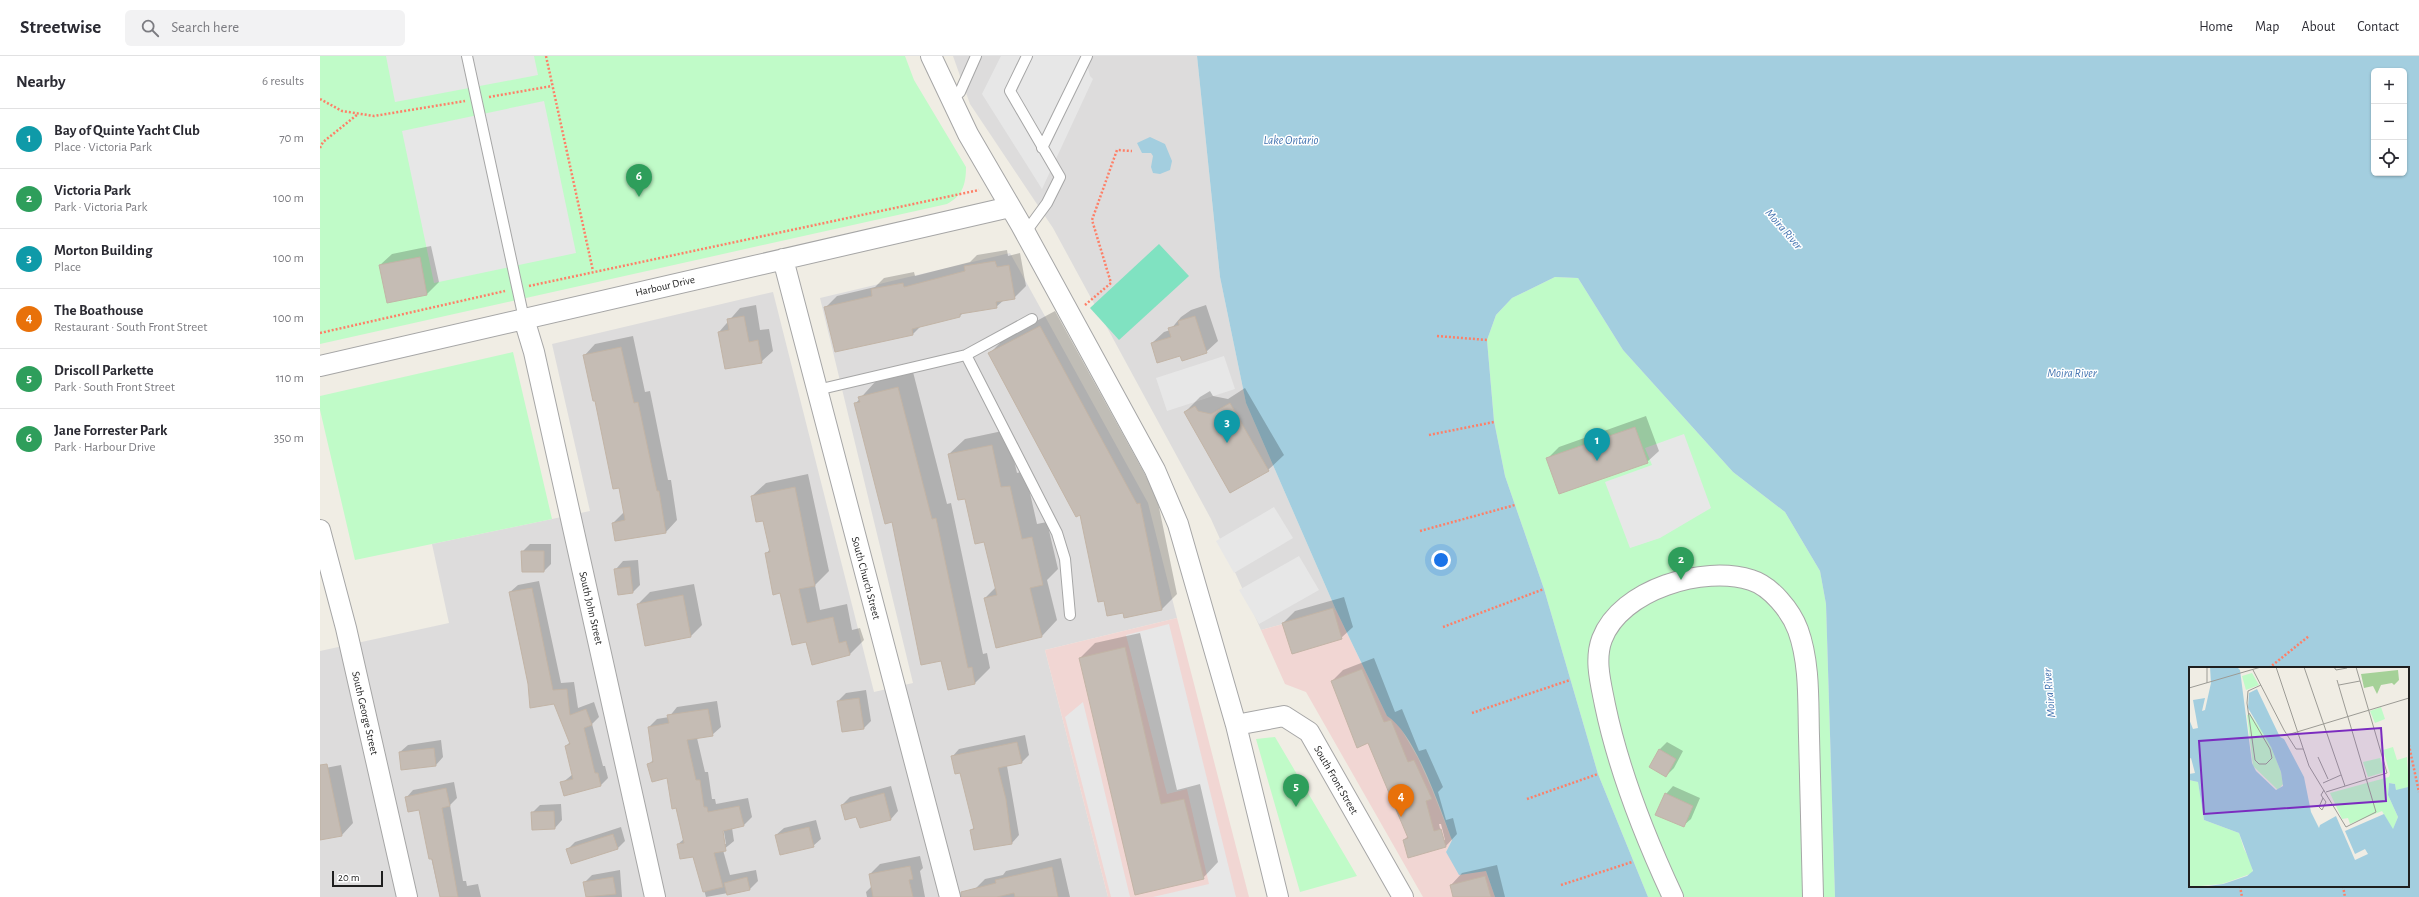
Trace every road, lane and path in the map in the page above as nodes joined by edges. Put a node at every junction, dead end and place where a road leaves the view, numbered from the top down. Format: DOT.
graph roads {
  1 [pos="467,56"];
  2 [pos="546,56"];
  3 [pos="931,56"];
  4 [pos="976,56"];
  5 [pos="1027,56"];
  6 [pos="1087,56"];
  7 [pos="552,86"];
  8 [pos="320,99"];
  9 [pos="476,99"];
  10 [pos="950,101"];
  11 [pos="358,114"];
  12 [pos="320,148"];
  13 [pos="1042,148"];
  14 [pos="1132,151"];
  15 [pos="979,190"];
  16 [pos="1010,207"];
  17 [pos="1025,233"];
  18 [pos="782,259"];
  19 [pos="592,271"];
  20 [pos="517,289"];
  21 [pos="1071,318"];
  22 [pos="524,319"];
  23 [pos="1032,319"];
  24 [pos="320,333"];
  25 [pos="1437,336"];
  26 [pos="1487,340"];
  27 [pos="966,355"];
  28 [pos="320,366"];
  29 [pos="817,390"];
  30 [pos="1494,422"];
  31 [pos="1429,435"];
  32 [pos="1514,506"];
  33 [pos="320,530"];
  34 [pos="1420,531"];
  35 [pos="1544,589"];
  36 [pos="1070,615"];
  37 [pos="1443,627"];
  38 [pos="2308,636"];
  39 [pos="2270,667"];
  40 [pos="1570,680"];
  41 [pos="1472,713"];
  42 [pos="1236,725"];
  43 [pos="2409,746"];
  44 [pos="1598,774"];
  45 [pos="2419,792"];
  46 [pos="1527,799"];
  47 [pos="1632,862"];
  48 [pos="1560,885"];
  49 [pos="2240,887"];
  50 [pos="2343,887"];
  51 [pos="407,897"];
  52 [pos="655,897"];
  53 [pos="950,897"];
  54 [pos="1278,897"];
  55 [pos="1403,897"];
  56 [pos="1673,897"];
  57 [pos="1813,897"];
  58 [pos="2242,897"];
  59 [pos="2345,897"];
  1 -- 9 [label="lane"];
  2 -- 7 [label="path"];
  3 -- 10 [label="street"];
  4 -- 10 [label="lane"];
  5 -- 13 [label="lane"];
  6 -- 13 [label="lane"];
  7 -- 9 [label="path"];
  7 -- 19 [label="path"];
  8 -- 11 [label="path"];
  9 -- 11 [label="path"];
  9 -- 20 [label="lane"];
  10 -- 16 [label="street"];
  11 -- 12 [label="path"];
  13 -- 17 [label="lane"];
  14 -- 21 [label="path"];
  15 -- 19 [label="path"];
  16 -- 17 [label="street"];
  16 -- 18 [label="street, Harbour Drive"];
  17 -- 21 [label="street"];
  18 -- 22 [label="street, Harbour Drive"];
  18 -- 29 [label="street, South Church Street"];
  19 -- 20 [label="path"];
  20 -- 22 [label="lane"];
  20 -- 24 [label="path"];
  21 -- 42 [label="street"];
  22 -- 28 [label="street, Harbour Drive"];
  22 -- 52 [label="street, South John Street"];
  23 -- 27 [label="lane"];
  25 -- 26 [label="path"];
  27 -- 29 [label="lane"];
  27 -- 36 [label="lane"];
  29 -- 53 [label="street, South Church Street"];
  30 -- 31 [label="path"];
  32 -- 34 [label="path"];
  33 -- 51 [label="street, South George Street"];
  35 -- 37 [label="path"];
  38 -- 39 [label="path"];
  40 -- 41 [label="path"];
  42 -- 54 [label="street"];
  42 -- 55 [label="street, South Front Street"];
  43 -- 45 [label="path"];
  44 -- 46 [label="path"];
  47 -- 48 [label="path"];
  49 -- 58 [label="path"];
  50 -- 59 [label="path"];
  56 -- 57 [label="street"];
}
